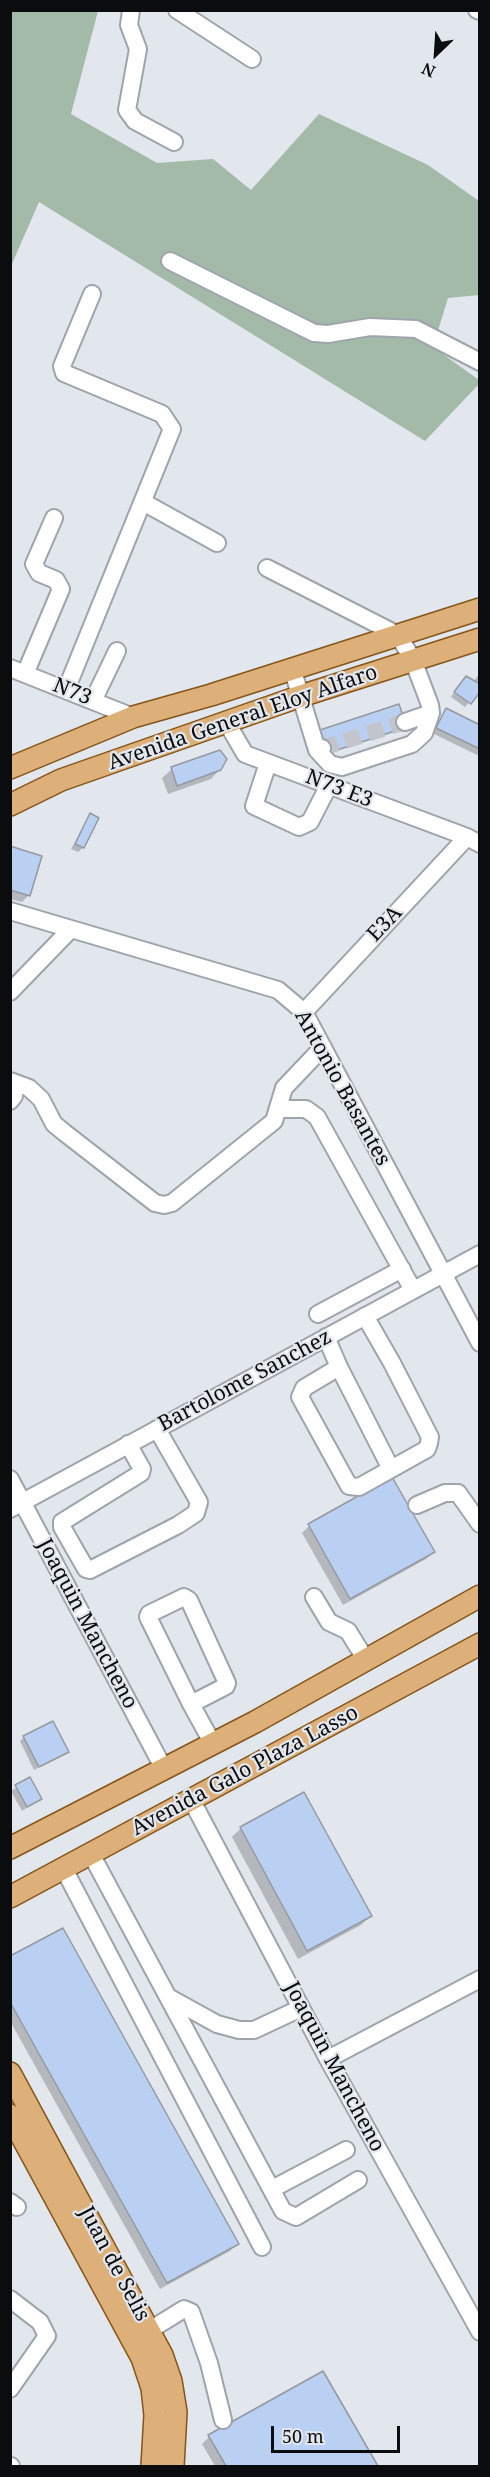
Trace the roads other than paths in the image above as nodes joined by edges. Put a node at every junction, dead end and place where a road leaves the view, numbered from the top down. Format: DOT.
graph roads {
  1 [pos="131,10"];
  2 [pos="177,10"];
  3 [pos="252,59"];
  4 [pos="174,142"];
  5 [pos="170,261"];
  6 [pos="92,294"];
  7 [pos="480,362"];
  8 [pos="143,501"];
  9 [pos="54,518"];
  10 [pos="217,543"];
  11 [pos="267,568"];
  12 [pos="480,609"];
  13 [pos="398,635"];
  14 [pos="480,639"];
  15 [pos="117,651"];
  16 [pos="413,660"];
  17 [pos="292,668"];
  18 [pos="18,671"];
  19 [pos="66,690"];
  20 [pos="301,696"];
  21 [pos="93,701"];
  22 [pos="431,713"];
  23 [pos="133,717"];
  24 [pos="405,722"];
  25 [pos="227,723"];
  26 [pos="268,763"];
  27 [pos="10,768"];
  28 [pos="328,786"];
  29 [pos="10,805"];
  30 [pos="473,841"];
  31 [pos="10,911"];
  32 [pos="71,929"];
  33 [pos="10,992"];
  34 [pos="304,1012"];
  35 [pos="323,1047"];
  36 [pos="12,1093"];
  37 [pos="279,1109"];
  38 [pos="480,1254"];
  39 [pos="402,1269"];
  40 [pos="442,1274"];
  41 [pos="413,1290"];
  42 [pos="318,1314"];
  43 [pos="364,1316"];
  44 [pos="326,1337"];
  45 [pos="480,1343"];
  46 [pos="339,1367"];
  47 [pos="157,1429"];
  48 [pos="128,1444"];
  49 [pos="391,1469"];
  50 [pos="10,1479"];
  51 [pos="16,1505"];
  52 [pos="417,1505"];
  53 [pos="480,1524"];
  54 [pos="480,1596"];
  55 [pos="314,1598"];
  56 [pos="480,1644"];
  57 [pos="366,1660"];
  58 [pos="191,1704"];
  59 [pos="213,1744"];
  60 [pos="164,1769"];
  61 [pos="192,1800"];
  62 [pos="10,1848"];
  63 [pos="91,1854"];
  64 [pos="64,1869"];
  65 [pos="10,1897"];
  66 [pos="480,1979"];
  67 [pos="168,1997"];
  68 [pos="302,2008"];
  69 [pos="328,2058"];
  70 [pos="10,2073"];
  71 [pos="10,2115"];
  72 [pos="346,2150"];
  73 [pos="358,2180"];
  74 [pos="272,2189"];
  75 [pos="262,2247"];
  76 [pos="10,2299"];
  77 [pos="478,2324"];
  78 [pos="150,2330"];
  79 [pos="10,2389"];
  80 [pos="223,2420"];
  81 [pos="152,2466"];
  82 [pos="173,2466"];
  1 -- 4 [label="street"];
  2 -- 3 [label="street"];
  5 -- 7 [label="street"];
  6 -- 8 [label="street"];
  8 -- 10 [label="street"];
  8 -- 19 [label="street"];
  9 -- 18 [label="street"];
  11 -- 13 [label="street"];
  12 -- 13 [label="main road, Avenida General Eloy Alfaro"];
  13 -- 16 [label="street"];
  13 -- 17 [label="main road, Avenida General Eloy Alfaro"];
  14 -- 16 [label="main road, Avenida General Eloy Alfaro"];
  15 -- 21 [label="street"];
  16 -- 20 [label="main road, Avenida General Eloy Alfaro"];
  16 -- 22 [label="street"];
  17 -- 20 [label="street"];
  17 -- 23 [label="main road, Avenida General Eloy Alfaro"];
  18 -- 19 [label="street, N73"];
  19 -- 21 [label="street, N73"];
  20 -- 22 [label="street"];
  20 -- 25 [label="main road, Avenida General Eloy Alfaro"];
  21 -- 23 [label="street, N73"];
  22 -- 24 [label="street"];
  23 -- 27 [label="main road, Avenida General Eloy Alfaro"];
  25 -- 26 [label="street, N73 E3"];
  25 -- 29 [label="main road, Avenida General Eloy Alfaro"];
  26 -- 28 [label="street, N73 E3"];
  26 -- 28 [label="street"];
  28 -- 30 [label="street, N73 E3"];
  30 -- 34 [label="street, E3A"];
  31 -- 32 [label="street, Antonio Basantes"];
  32 -- 33 [label="street"];
  32 -- 34 [label="street, Antonio Basantes"];
  34 -- 35 [label="street, Antonio Basantes"];
  35 -- 37 [label="street"];
  35 -- 40 [label="street, Antonio Basantes"];
  36 -- 37 [label="street"];
  37 -- 39 [label="street"];
  38 -- 40 [label="street, Bartolome Sanchez"];
  39 -- 41 [label="street"];
  39 -- 42 [label="street"];
  40 -- 41 [label="street, Bartolome Sanchez"];
  40 -- 45 [label="street, Antonio Basantes"];
  41 -- 43 [label="street, Bartolome Sanchez"];
  43 -- 44 [label="street, Bartolome Sanchez"];
  43 -- 49 [label="street"];
  44 -- 46 [label="street"];
  44 -- 47 [label="street, Bartolome Sanchez"];
  46 -- 49 [label="street"];
  46 -- 49 [label="street"];
  47 -- 48 [label="street, Bartolome Sanchez"];
  47 -- 48 [label="street"];
  48 -- 51 [label="street, Bartolome Sanchez"];
  50 -- 51 [label="street, Joaquin Mancheno"];
  51 -- 60 [label="street, Joaquin Mancheno"];
  52 -- 53 [label="street"];
  54 -- 57 [label="main road, Avenida Galo Plaza Lasso"];
  55 -- 57 [label="street"];
  56 -- 61 [label="main road, Avenida Galo Plaza Lasso"];
  57 -- 59 [label="main road, Avenida Galo Plaza Lasso"];
  58 -- 58 [label="street"];
  58 -- 59 [label="street"];
  59 -- 60 [label="main road, Avenida Galo Plaza Lasso"];
  60 -- 62 [label="main road, Avenida Galo Plaza Lasso"];
  61 -- 63 [label="main road, Avenida Galo Plaza Lasso"];
  61 -- 68 [label="street, Joaquin Mancheno"];
  63 -- 64 [label="main road, Avenida Galo Plaza Lasso"];
  63 -- 67 [label="street"];
  64 -- 65 [label="main road, Avenida Galo Plaza Lasso"];
  64 -- 75 [label="street"];
  66 -- 69 [label="street"];
  67 -- 68 [label="street"];
  67 -- 74 [label="street"];
  68 -- 69 [label="street, Joaquin Mancheno"];
  69 -- 77 [label="street, Joaquin Mancheno"];
  70 -- 78 [label="main road, Juan de Selis"];
  71 -- 81 [label="main road, Juan de Selis"];
  72 -- 74 [label="street"];
  73 -- 74 [label="street"];
  76 -- 79 [label="street"];
  78 -- 80 [label="street"];
  78 -- 82 [label="main road, Juan de Selis"];
}
